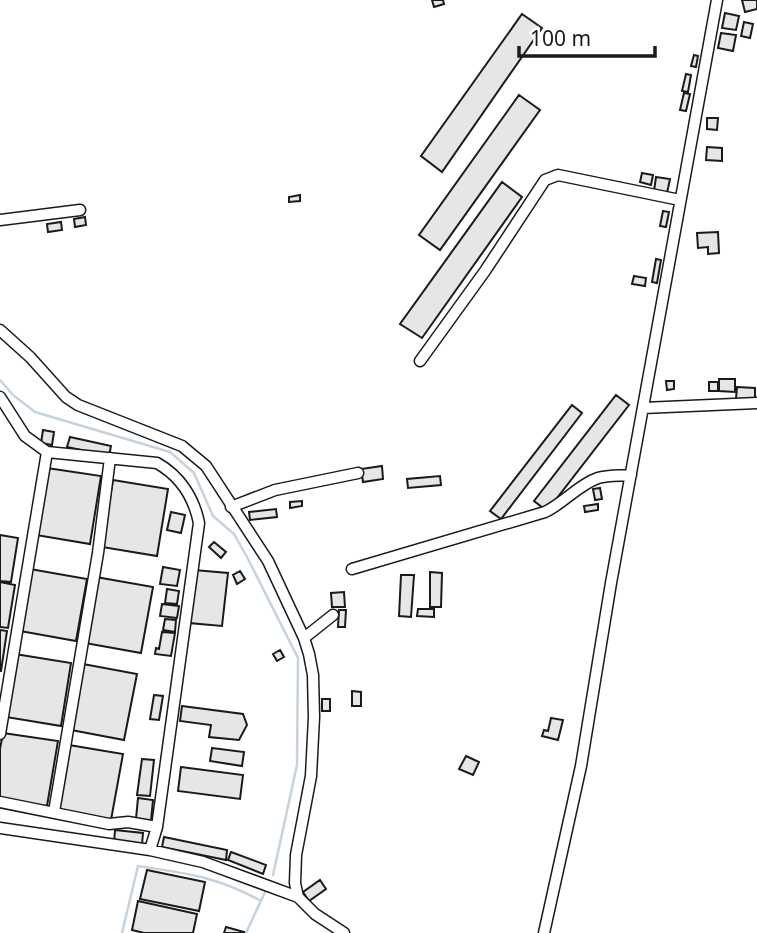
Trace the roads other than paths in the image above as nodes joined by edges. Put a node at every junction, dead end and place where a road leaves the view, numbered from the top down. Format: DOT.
graph roads {
  1 [pos="717,0"];
  2 [pos="680,200"];
  3 [pos="80,210"];
  4 [pos="0,220"];
  5 [pos="0,330"];
  6 [pos="420,361"];
  7 [pos="0,397"];
  8 [pos="757,403"];
  9 [pos="643,408"];
  10 [pos="47,452"];
  11 [pos="110,458"];
  12 [pos="358,473"];
  13 [pos="631,475"];
  14 [pos="231,507"];
  15 [pos="352,569"];
  16 [pos="333,615"];
  17 [pos="304,638"];
  18 [pos="0,734"];
  19 [pos="0,802"];
  20 [pos="54,812"];
  21 [pos="157,827"];
  22 [pos="0,828"];
  23 [pos="150,850"];
  24 [pos="298,897"];
  25 [pos="345,933"];
  26 [pos="544,933"];
  1 -- 2 [label="street"];
  2 -- 6 [label="street"];
  2 -- 9 [label="street"];
  3 -- 4 [label="street"];
  5 -- 14 [label="street"];
  7 -- 10 [label="street"];
  8 -- 9 [label="street"];
  9 -- 13 [label="street"];
  10 -- 11 [label="street"];
  10 -- 18 [label="street"];
  11 -- 20 [label="street"];
  11 -- 21 [label="street"];
  12 -- 14 [label="street"];
  13 -- 15 [label="street"];
  13 -- 26 [label="street"];
  14 -- 17 [label="street"];
  16 -- 17 [label="street"];
  17 -- 24 [label="street"];
  19 -- 20 [label="street"];
  20 -- 21 [label="street"];
  21 -- 23 [label="street"];
  22 -- 23 [label="street"];
  23 -- 24 [label="street"];
  24 -- 25 [label="street"];
}
